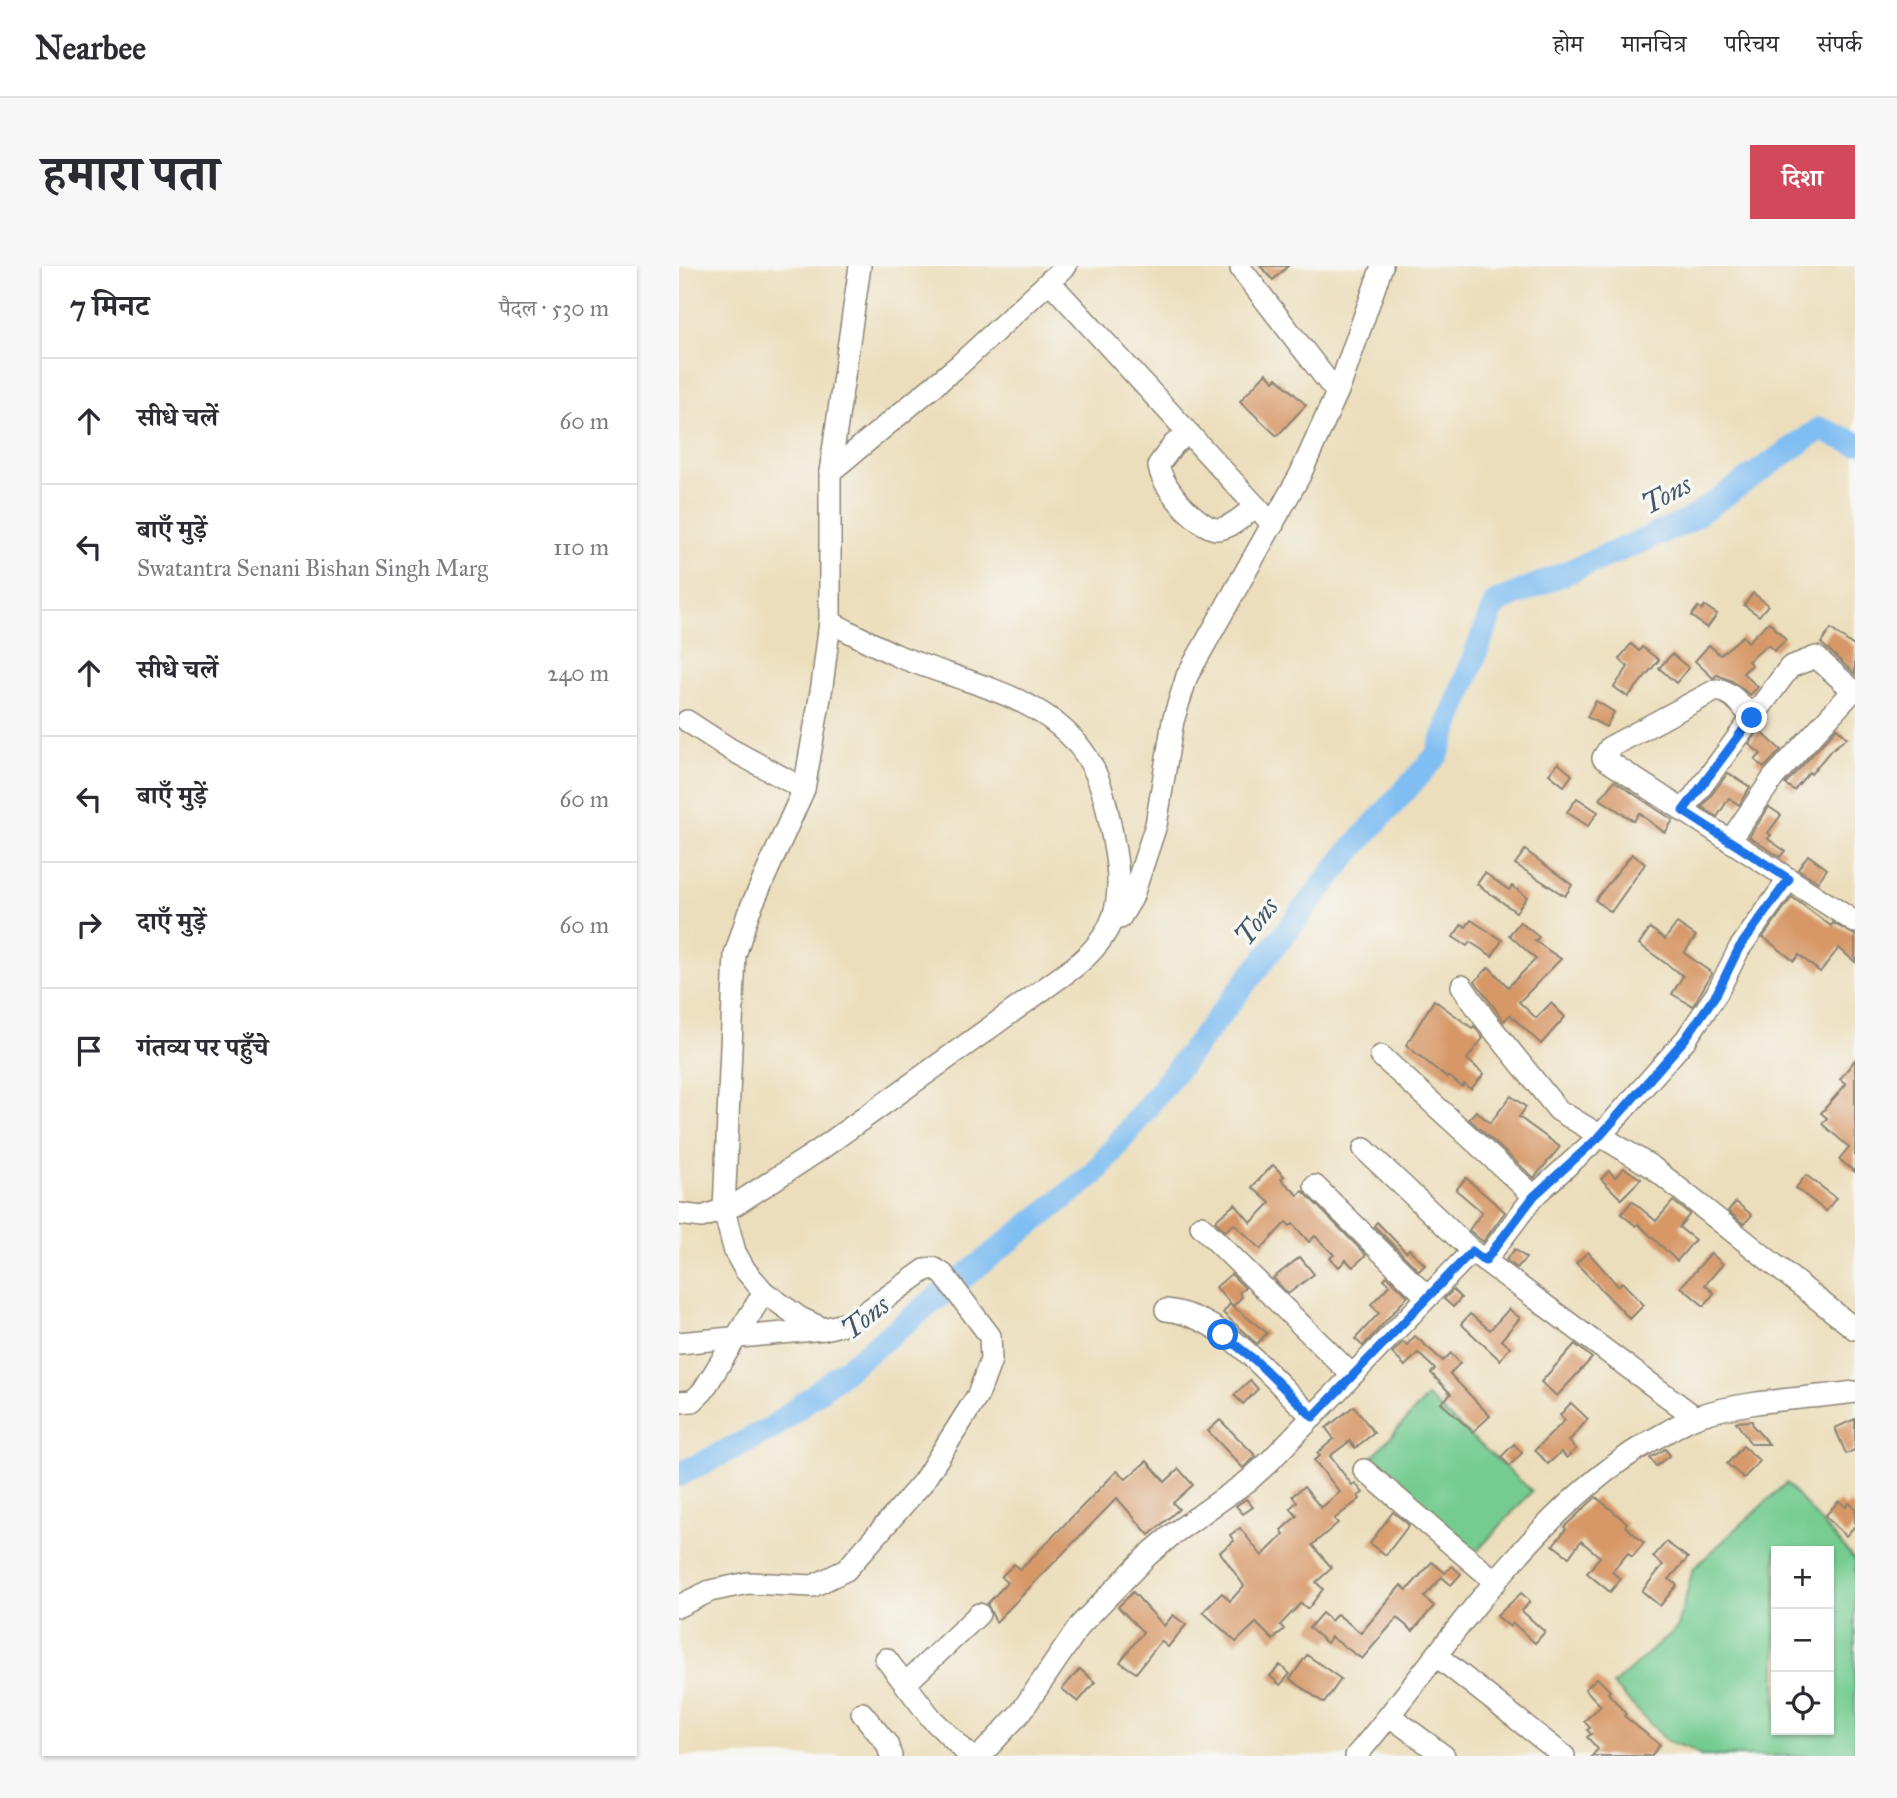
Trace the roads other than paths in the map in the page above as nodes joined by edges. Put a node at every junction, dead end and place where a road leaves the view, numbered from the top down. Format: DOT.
graph roads {
  1 [pos="860,266"];
  2 [pos="1066,266"];
  3 [pos="1382,266"];
  4 [pos="1241,269"];
  5 [pos="1049,281"];
  6 [pos="1337,393"];
  7 [pos="1188,434"];
  8 [pos="829,472"];
  9 [pos="1256,506"];
  10 [pos="1273,525"];
  11 [pos="829,622"];
  12 [pos="1854,691"];
  13 [pos="1752,718"];
  14 [pos="687,721"];
  15 [pos="804,789"];
  16 [pos="1683,811"];
  17 [pos="1730,841"];
  18 [pos="1789,879"];
  19 [pos="1855,922"];
  20 [pos="1111,927"];
  21 [pos="1462,986"];
  22 [pos="1381,1056"];
  23 [pos="1600,1136"];
  24 [pos="1364,1149"];
  25 [pos="1315,1186"];
  26 [pos="1534,1196"];
  27 [pos="725,1210"];
  28 [pos="679,1214"];
  29 [pos="1201,1226"];
  30 [pos="1479,1256"];
  31 [pos="764,1292"];
  32 [pos="1427,1297"];
  33 [pos="1166,1310"];
  34 [pos="824,1329"];
  35 [pos="1855,1329"];
  36 [pos="733,1339"];
  37 [pos="679,1343"];
  38 [pos="1351,1374"];
  39 [pos="1855,1392"];
  40 [pos="679,1402"];
  41 [pos="1313,1417"];
  42 [pos="1695,1417"];
  43 [pos="1364,1471"];
  44 [pos="1496,1582"];
  45 [pos="679,1606"];
  46 [pos="979,1614"];
  47 [pos="1437,1657"];
  48 [pos="886,1659"];
  49 [pos="906,1683"];
  50 [pos="862,1713"];
  51 [pos="1390,1716"];
  52 [pos="891,1756"];
  53 [pos="979,1756"];
  54 [pos="1356,1756"];
  55 [pos="1444,1756"];
  56 [pos="1564,1756"];
  1 -- 8 [label="street"];
  2 -- 5 [label="street"];
  3 -- 6 [label="street"];
  4 -- 6 [label="street"];
  5 -- 7 [label="street"];
  5 -- 8 [label="street"];
  6 -- 10 [label="street"];
  7 -- 9 [label="street"];
  7 -- 9 [label="street"];
  8 -- 11 [label="street"];
  9 -- 10 [label="street"];
  10 -- 20 [label="street"];
  11 -- 15 [label="street"];
  11 -- 20 [label="street"];
  12 -- 13 [label="street"];
  12 -- 17 [label="street"];
  13 -- 16 [label="street"];
  13 -- 16 [label="street"];
  14 -- 15 [label="street"];
  15 -- 27 [label="street"];
  16 -- 17 [label="street"];
  17 -- 18 [label="street"];
  18 -- 19 [label="street"];
  18 -- 23 [label="street"];
  20 -- 27 [label="street"];
  21 -- 23 [label="street"];
  22 -- 26 [label="street"];
  23 -- 26 [label="street"];
  23 -- 35 [label="street"];
  24 -- 30 [label="street"];
  25 -- 32 [label="street"];
  26 -- 30 [label="street"];
  27 -- 28 [label="street"];
  27 -- 31 [label="street"];
  29 -- 38 [label="street"];
  30 -- 32 [label="street"];
  30 -- 42 [label="street"];
  31 -- 34 [label="street"];
  31 -- 36 [label="street"];
  32 -- 38 [label="street"];
  33 -- 41 [label="street"];
  34 -- 36 [label="street"];
  34 -- 45 [label="street"];
  36 -- 37 [label="street"];
  36 -- 40 [label="street"];
  38 -- 41 [label="street"];
  39 -- 42 [label="street"];
  41 -- 53 [label="street"];
  42 -- 44 [label="street"];
  43 -- 44 [label="street"];
  44 -- 47 [label="street"];
  46 -- 49 [label="street"];
  47 -- 51 [label="street"];
  47 -- 56 [label="street"];
  48 -- 49 [label="street"];
  49 -- 53 [label="street"];
  50 -- 52 [label="street"];
  51 -- 54 [label="street"];
  51 -- 55 [label="street"];
}
